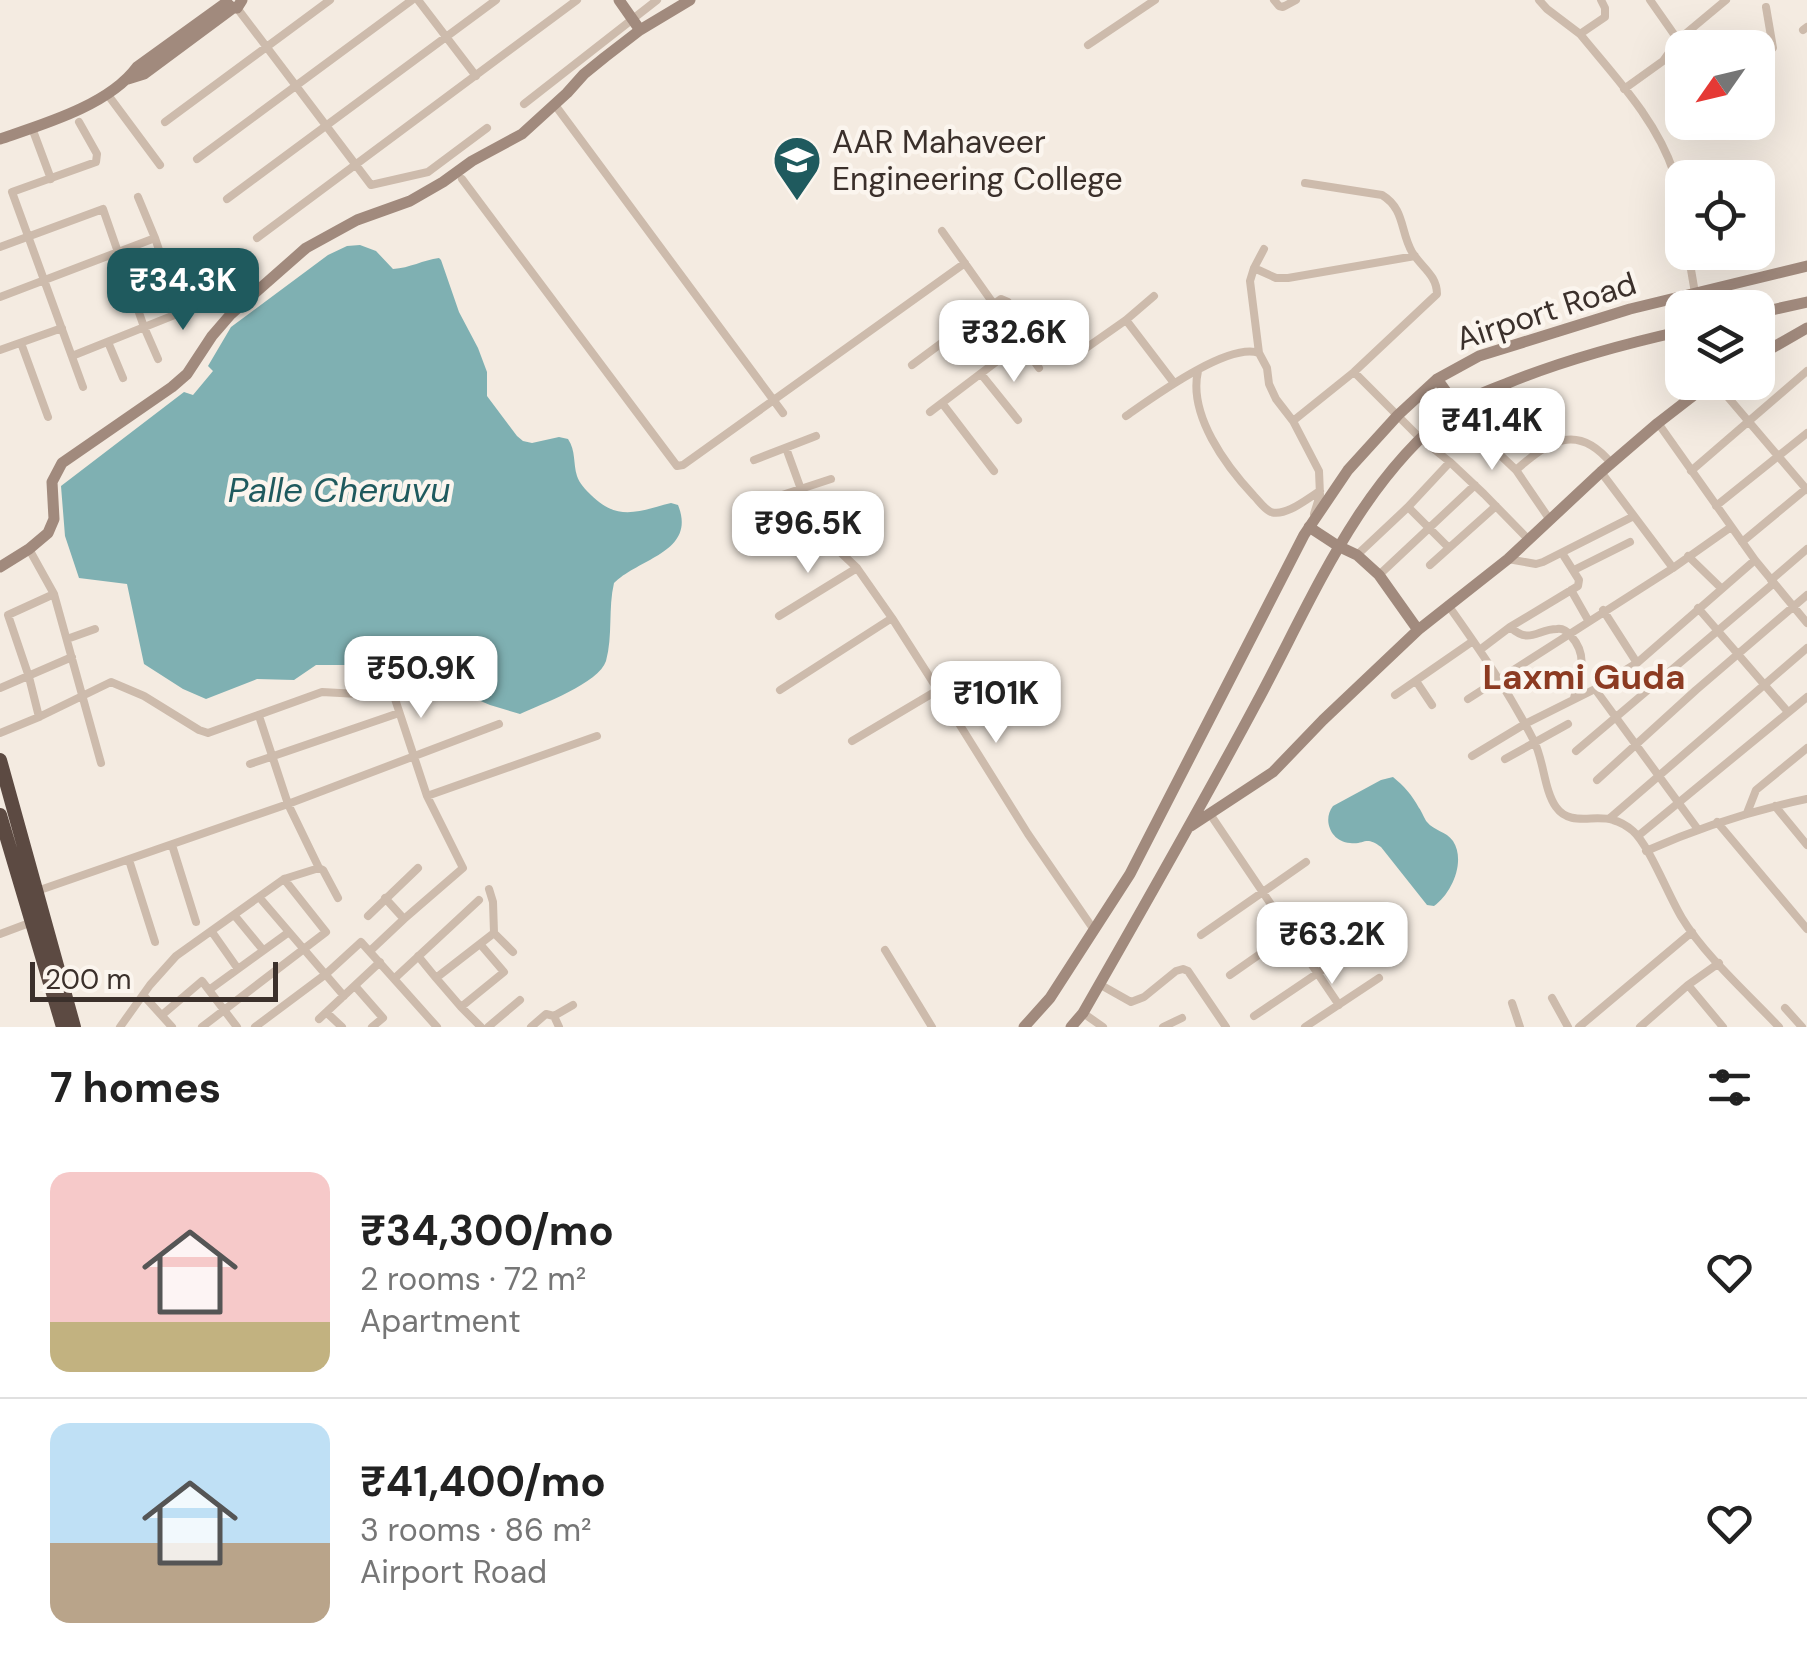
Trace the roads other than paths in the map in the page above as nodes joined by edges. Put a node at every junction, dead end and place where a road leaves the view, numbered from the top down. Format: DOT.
graph roads {
  1 [pos="330,0"];
  2 [pos="415,0"];
  3 [pos="496,0"];
  4 [pos="577,0"];
  5 [pos="619,0"];
  6 [pos="657,0"];
  7 [pos="690,0"];
  8 [pos="1155,0"];
  9 [pos="1274,0"];
  10 [pos="1296,0"];
  11 [pos="1539,0"];
  12 [pos="1601,0"];
  13 [pos="1650,0"];
  14 [pos="1726,0"];
  15 [pos="236,3"];
  16 [pos="1766,7"];
  17 [pos="632,18"];
  18 [pos="640,30"];
  19 [pos="1671,30"];
  20 [pos="1690,30"];
  21 [pos="1770,30"];
  22 [pos="1580,34"];
  23 [pos="446,37"];
  24 [pos="1088,46"];
  25 [pos="267,48"];
  26 [pos="1665,56"];
  27 [pos="476,76"];
  28 [pos="296,87"];
  29 [pos="1624,89"];
  30 [pos="108,96"];
  31 [pos="524,104"];
  32 [pos="555,104"];
  33 [pos="79,122"];
  34 [pos="165,122"];
  35 [pos="326,126"];
  36 [pos="32,128"];
  37 [pos="488,128"];
  38 [pos="0,138"];
  39 [pos="197,160"];
  40 [pos="1669,160"];
  41 [pos="160,165"];
  42 [pos="355,166"];
  43 [pos="462,178"];
  44 [pos="51,179"];
  45 [pos="1305,182"];
  46 [pos="12,192"];
  47 [pos="0,197"];
  48 [pos="138,197"];
  49 [pos="227,199"];
  50 [pos="942,230"];
  51 [pos="28,237"];
  52 [pos="155,238"];
  53 [pos="257,238"];
  54 [pos="0,247"];
  55 [pos="1264,250"];
  56 [pos="120,252"];
  57 [pos="1416,256"];
  58 [pos="965,263"];
  59 [pos="194,264"];
  60 [pos="1807,266"];
  61 [pos="1254,268"];
  62 [pos="45,281"];
  63 [pos="1707,290"];
  64 [pos="1154,296"];
  65 [pos="0,297"];
  66 [pos="1665,300"];
  67 [pos="1807,302"];
  68 [pos="994,304"];
  69 [pos="179,309"];
  70 [pos="1775,309"];
  71 [pos="1126,320"];
  72 [pos="144,327"];
  73 [pos="62,328"];
  74 [pos="1807,328"];
  75 [pos="1665,336"];
  76 [pos="20,342"];
  77 [pos="108,342"];
  78 [pos="1021,342"];
  79 [pos="1775,346"];
  80 [pos="0,350"];
  81 [pos="1258,353"];
  82 [pos="72,356"];
  83 [pos="158,359"];
  84 [pos="912,365"];
  85 [pos="1039,368"];
  86 [pos="1198,371"];
  87 [pos="1807,371"];
  88 [pos="1354,372"];
  89 [pos="980,374"];
  90 [pos="124,378"];
  91 [pos="1437,379"];
  92 [pos="1174,383"];
  93 [pos="83,386"];
  94 [pos="1689,400"];
  95 [pos="1729,400"];
  96 [pos="774,401"];
  97 [pos="942,403"];
  98 [pos="1457,407"];
  99 [pos="783,412"];
  100 [pos="930,412"];
  101 [pos="1398,415"];
  102 [pos="1126,416"];
  103 [pos="48,417"];
  104 [pos="1018,420"];
  105 [pos="1293,421"];
  106 [pos="1748,422"];
  107 [pos="1658,423"];
  108 [pos="1807,433"];
  109 [pos="816,436"];
  110 [pos="1420,438"];
  111 [pos="786,448"];
  112 [pos="1779,457"];
  113 [pos="754,460"];
  114 [pos="1450,462"];
  115 [pos="1606,468"];
  116 [pos="1516,470"];
  117 [pos="994,471"];
  118 [pos="1691,471"];
  119 [pos="832,478"];
  120 [pos="1474,485"];
  121 [pos="801,488"];
  122 [pos="1807,489"];
  123 [pos="1320,490"];
  124 [pos="770,499"];
  125 [pos="1496,506"];
  126 [pos="1716,506"];
  127 [pos="1408,507"];
  128 [pos="1634,516"];
  129 [pos="1550,520"];
  130 [pos="1730,527"];
  131 [pos="1309,528"];
  132 [pos="1428,528"];
  133 [pos="1528,539"];
  134 [pos="1630,542"];
  135 [pos="1742,542"];
  136 [pos="1338,546"];
  137 [pos="1449,548"];
  138 [pos="29,549"];
  139 [pos="1807,549"];
  140 [pos="1562,553"];
  141 [pos="1357,555"];
  142 [pos="1688,556"];
  143 [pos="1508,559"];
  144 [pos="1755,560"];
  145 [pos="1430,565"];
  146 [pos="0,566"];
  147 [pos="857,568"];
  148 [pos="1673,568"];
  149 [pos="1574,570"];
  150 [pos="1379,575"];
  151 [pos="1772,581"];
  152 [pos="1720,588"];
  153 [pos="1571,590"];
  154 [pos="54,594"];
  155 [pos="1807,596"];
  156 [pos="1448,605"];
  157 [pos="1794,607"];
  158 [pos="1698,608"];
  159 [pos="1603,610"];
  160 [pos="779,616"];
  161 [pos="892,618"];
  162 [pos="1588,620"];
  163 [pos="1807,623"];
  164 [pos="1510,627"];
  165 [pos="95,629"];
  166 [pos="1418,630"];
  167 [pos="1718,630"];
  168 [pos="1569,633"];
  169 [pos="66,638"];
  170 [pos="1474,640"];
  171 [pos="1807,648"];
  172 [pos="1481,649"];
  173 [pos="1738,654"];
  174 [pos="72,657"];
  175 [pos="1637,663"];
  176 [pos="29,677"];
  177 [pos="1500,677"];
  178 [pos="1416,680"];
  179 [pos="1764,684"];
  180 [pos="0,688"];
  181 [pos="780,690"];
  182 [pos="938,690"];
  183 [pos="1595,690"];
  184 [pos="1395,695"];
  185 [pos="82,696"];
  186 [pos="394,696"];
  187 [pos="1807,696"];
  188 [pos="430,698"];
  189 [pos="1574,698"];
  190 [pos="1468,699"];
  191 [pos="1432,706"];
  192 [pos="1788,712"];
  193 [pos="399,713"];
  194 [pos="258,716"];
  195 [pos="39,717"];
  196 [pos="1616,718"];
  197 [pos="499,724"];
  198 [pos="1525,724"];
  199 [pos="1568,724"];
  200 [pos="0,733"];
  201 [pos="597,736"];
  202 [pos="852,742"];
  203 [pos="1535,743"];
  204 [pos="1635,745"];
  205 [pos="1807,748"];
  206 [pos="1576,751"];
  207 [pos="272,756"];
  208 [pos="1472,756"];
  209 [pos="413,757"];
  210 [pos="1505,759"];
  211 [pos="0,760"];
  212 [pos="101,763"];
  213 [pos="250,764"];
  214 [pos="1658,776"];
  215 [pos="1597,780"];
  216 [pos="427,796"];
  217 [pos="1807,799"];
  218 [pos="1678,802"];
  219 [pos="288,804"];
  220 [pos="1775,806"];
  221 [pos="1747,812"];
  222 [pos="1210,814"];
  223 [pos="0,815"];
  224 [pos="1610,818"];
  225 [pos="1717,822"];
  226 [pos="1188,828"];
  227 [pos="1697,828"];
  228 [pos="1638,836"];
  229 [pos="172,845"];
  230 [pos="1807,845"];
  231 [pos="1646,851"];
  232 [pos="129,860"];
  233 [pos="1306,862"];
  234 [pos="319,868"];
  235 [pos="418,868"];
  236 [pos="284,879"];
  237 [pos="488,889"];
  238 [pos="37,890"];
  239 [pos="1262,892"];
  240 [pos="259,897"];
  241 [pos="338,898"];
  242 [pos="386,898"];
  243 [pos="479,900"];
  244 [pos="1326,908"];
  245 [pos="235,916"];
  246 [pos="368,916"];
  247 [pos="404,919"];
  248 [pos="32,922"];
  249 [pos="196,922"];
  250 [pos="1807,928"];
  251 [pos="1094,930"];
  252 [pos="212,932"];
  253 [pos="290,932"];
  254 [pos="1692,932"];
  255 [pos="1290,933"];
  256 [pos="0,934"];
  257 [pos="494,934"];
  258 [pos="1201,935"];
  259 [pos="155,942"];
  260 [pos="480,944"];
  261 [pos="263,950"];
  262 [pos="304,950"];
  263 [pos="885,950"];
  264 [pos="1352,950"];
  265 [pos="370,951"];
  266 [pos="512,952"];
  267 [pos="418,956"];
  268 [pos="380,962"];
  269 [pos="1719,963"];
  270 [pos="238,969"];
  271 [pos="1317,973"];
  272 [pos="326,974"];
  273 [pos="1230,975"];
  274 [pos="395,978"];
  275 [pos="436,978"];
  276 [pos="1379,978"];
  277 [pos="1099,984"];
  278 [pos="355,986"];
  279 [pos="1688,986"];
  280 [pos="209,990"];
  281 [pos="144,996"];
  282 [pos="344,996"];
  283 [pos="1552,998"];
  284 [pos="520,1000"];
  285 [pos="1512,1003"];
  286 [pos="573,1004"];
  287 [pos="1338,1005"];
  288 [pos="462,1007"];
  289 [pos="1785,1008"];
  290 [pos="225,1010"];
  291 [pos="1083,1012"];
  292 [pos="162,1016"];
  293 [pos="554,1016"];
  294 [pos="1254,1016"];
  295 [pos="1182,1018"];
  296 [pos="436,1026"];
  297 [pos="63,1027"];
  298 [pos="74,1027"];
  299 [pos="120,1027"];
  300 [pos="172,1027"];
  301 [pos="202,1027"];
  302 [pos="237,1027"];
  303 [pos="255,1027"];
  304 [pos="342,1027"];
  305 [pos="372,1027"];
  306 [pos="480,1027"];
  307 [pos="488,1027"];
  308 [pos="531,1027"];
  309 [pos="559,1027"];
  310 [pos="932,1027"];
  311 [pos="1024,1027"];
  312 [pos="1072,1027"];
  313 [pos="1102,1027"];
  314 [pos="1162,1027"];
  315 [pos="1226,1027"];
  316 [pos="1305,1027"];
  317 [pos="1520,1027"];
  318 [pos="1568,1027"];
  319 [pos="1579,1027"];
  320 [pos="1640,1027"];
  321 [pos="1722,1027"];
  322 [pos="1779,1027"];
  323 [pos="1802,1027"];
  1 -- 25 [label="street"];
  2 -- 23 [label="street"];
  2 -- 28 [label="street"];
  3 -- 23 [label="street"];
  4 -- 27 [label="street"];
  5 -- 17 [label="main road"];
  6 -- 17 [label="street"];
  7 -- 18 [label="main road"];
  8 -- 24 [label="street"];
  9 -- 10 [label="street"];
  11 -- 22 [label="street"];
  12 -- 22 [label="street"];
  13 -- 19 [label="street"];
  14 -- 20 [label="street"];
  15 -- 25 [label="street"];
  15 -- 30 [label="main road"];
  16 -- 21 [label="street"];
  17 -- 18 [label="main road"];
  17 -- 31 [label="street"];
  18 -- 32 [label="main road"];
  22 -- 29 [label="street"];
  23 -- 27 [label="street"];
  23 -- 35 [label="street"];
  25 -- 28 [label="street"];
  25 -- 34 [label="street"];
  26 -- 29 [label="street"];
  27 -- 42 [label="street"];
  28 -- 35 [label="street"];
  28 -- 39 [label="street"];
  29 -- 40 [label="street"];
  30 -- 36 [label="main road"];
  30 -- 41 [label="street"];
  32 -- 96 [label="street"];
  32 -- 138 [label="main road"];
  33 -- 44 [label="street"];
  35 -- 42 [label="street"];
  35 -- 49 [label="street"];
  36 -- 38 [label="main road"];
  36 -- 44 [label="street"];
  37 -- 42 [label="street"];
  42 -- 53 [label="street"];
  43 -- 96 [label="street"];
  44 -- 46 [label="street"];
  45 -- 57 [label="street"];
  46 -- 47 [label="street"];
  46 -- 51 [label="street"];
  48 -- 52 [label="street"];
  50 -- 58 [label="street"];
  51 -- 54 [label="street"];
  51 -- 56 [label="street"];
  51 -- 62 [label="street"];
  52 -- 56 [label="street"];
  52 -- 69 [label="street"];
  55 -- 61 [label="street"];
  56 -- 62 [label="street"];
  56 -- 72 [label="street"];
  57 -- 61 [label="street"];
  57 -- 88 [label="street"];
  58 -- 68 [label="street"];
  58 -- 96 [label="street"];
  59 -- 69 [label="street"];
  60 -- 63 [label="main road, Airport Road"];
  61 -- 81 [label="street"];
  62 -- 65 [label="street"];
  62 -- 73 [label="street"];
  64 -- 71 [label="street"];
  66 -- 91 [label="main road, Airport Road"];
  67 -- 70 [label="main road"];
  68 -- 71 [label="street"];
  68 -- 78 [label="street"];
  68 -- 84 [label="street"];
  69 -- 72 [label="street"];
  71 -- 92 [label="street"];
  72 -- 77 [label="street"];
  72 -- 83 [label="street"];
  73 -- 76 [label="street"];
  73 -- 82 [label="street"];
  74 -- 79 [label="main road"];
  75 -- 98 [label="main road, Airport Road"];
  76 -- 80 [label="street"];
  76 -- 103 [label="street"];
  77 -- 82 [label="street"];
  77 -- 90 [label="street"];
  78 -- 85 [label="street"];
  78 -- 89 [label="street"];
  81 -- 86 [label="street"];
  81 -- 105 [label="street"];
  82 -- 93 [label="street"];
  86 -- 92 [label="street"];
  86 -- 123 [label="street"];
  87 -- 106 [label="street"];
  88 -- 101 [label="street"];
  88 -- 105 [label="street"];
  89 -- 97 [label="street"];
  89 -- 104 [label="street"];
  91 -- 98 [label="main road"];
  91 -- 101 [label="main road, Airport Road"];
  92 -- 102 [label="street"];
  94 -- 107 [label="main road, Airport Road"];
  95 -- 106 [label="street"];
  96 -- 99 [label="street"];
  97 -- 100 [label="street"];
  97 -- 117 [label="street"];
  98 -- 110 [label="main road, Airport Road"];
  98 -- 116 [label="street"];
  101 -- 110 [label="street"];
  101 -- 131 [label="main road, Airport Road"];
  105 -- 123 [label="street"];
  106 -- 112 [label="street"];
  106 -- 118 [label="street"];
  107 -- 115 [label="main road, Airport Road"];
  107 -- 118 [label="street"];
  108 -- 112 [label="street"];
  109 -- 111 [label="street"];
  110 -- 114 [label="street"];
  110 -- 136 [label="main road, Airport Road"];
  111 -- 113 [label="street"];
  111 -- 121 [label="street"];
  112 -- 122 [label="street"];
  112 -- 126 [label="street"];
  114 -- 120 [label="street"];
  114 -- 127 [label="street"];
  115 -- 116 [label="street"];
  115 -- 128 [label="street"];
  115 -- 129 [label="main road, Airport Road"];
  116 -- 129 [label="street"];
  118 -- 126 [label="street"];
  119 -- 121 [label="street"];
  120 -- 125 [label="street"];
  120 -- 132 [label="street"];
  121 -- 124 [label="street"];
  121 -- 147 [label="street"];
  122 -- 135 [label="street"];
  123 -- 131 [label="street"];
  125 -- 133 [label="street"];
  125 -- 137 [label="street"];
  126 -- 130 [label="street"];
  127 -- 132 [label="street"];
  127 -- 141 [label="street"];
  128 -- 140 [label="street"];
  128 -- 148 [label="street"];
  129 -- 133 [label="main road, Airport Road"];
  130 -- 135 [label="street"];
  130 -- 142 [label="street"];
  131 -- 136 [label="main road"];
  131 -- 251 [label="main road, Airport Road"];
  132 -- 137 [label="street"];
  132 -- 150 [label="street"];
  133 -- 143 [label="main road, Airport Road"];
  134 -- 149 [label="street"];
  135 -- 144 [label="street"];
  136 -- 141 [label="main road"];
  136 -- 226 [label="main road, Airport Road"];
  137 -- 145 [label="street"];
  138 -- 146 [label="main road"];
  138 -- 154 [label="street"];
  139 -- 151 [label="street"];
  140 -- 143 [label="street"];
  140 -- 149 [label="street"];
  141 -- 150 [label="main road"];
  142 -- 148 [label="street"];
  142 -- 152 [label="street"];
  143 -- 156 [label="main road, Airport Road"];
  144 -- 151 [label="street"];
  144 -- 152 [label="street"];
  147 -- 160 [label="street"];
  147 -- 161 [label="street"];
  148 -- 159 [label="street"];
  149 -- 153 [label="street"];
  150 -- 166 [label="main road"];
  151 -- 157 [label="street"];
  151 -- 167 [label="street"];
  152 -- 158 [label="street"];
  153 -- 162 [label="street"];
  153 -- 164 [label="street"];
  154 -- 169 [label="street"];
  154 -- 176 [label="street"];
  155 -- 157 [label="street"];
  156 -- 166 [label="main road, Airport Road"];
  156 -- 170 [label="street"];
  157 -- 163 [label="street"];
  157 -- 173 [label="street"];
  158 -- 167 [label="street"];
  158 -- 175 [label="street"];
  159 -- 162 [label="street"];
  159 -- 175 [label="street"];
  161 -- 181 [label="street"];
  161 -- 182 [label="street"];
  162 -- 168 [label="street"];
  164 -- 168 [label="street"];
  164 -- 172 [label="street"];
  165 -- 169 [label="street"];
  166 -- 222 [label="main road, Airport Road"];
  167 -- 173 [label="street"];
  167 -- 196 [label="street"];
  168 -- 177 [label="street"];
  168 -- 189 [label="street"];
  169 -- 174 [label="street"];
  170 -- 172 [label="street"];
  170 -- 178 [label="street"];
  171 -- 179 [label="street"];
  172 -- 177 [label="street"];
  173 -- 179 [label="street"];
  173 -- 204 [label="street"];
  174 -- 176 [label="street"];
  174 -- 185 [label="street"];
  175 -- 183 [label="street"];
  176 -- 180 [label="street"];
  176 -- 195 [label="street"];
  177 -- 190 [label="street"];
  177 -- 198 [label="street"];
  178 -- 184 [label="street"];
  178 -- 191 [label="street"];
  179 -- 192 [label="street"];
  179 -- 214 [label="street"];
  182 -- 202 [label="street"];
  182 -- 251 [label="street"];
  183 -- 189 [label="street"];
  183 -- 196 [label="street"];
  185 -- 194 [label="street"];
  185 -- 195 [label="street"];
  185 -- 212 [label="street"];
  186 -- 188 [label="street"];
  186 -- 193 [label="street"];
  186 -- 194 [label="street"];
  187 -- 192 [label="street"];
  189 -- 198 [label="street"];
  192 -- 218 [label="street"];
  193 -- 207 [label="street"];
  193 -- 209 [label="street"];
  194 -- 207 [label="street"];
  195 -- 200 [label="street"];
  196 -- 204 [label="street"];
  196 -- 206 [label="street"];
  197 -- 209 [label="street"];
  198 -- 203 [label="street"];
  198 -- 208 [label="street"];
  199 -- 203 [label="street"];
  201 -- 216 [label="street"];
  203 -- 210 [label="street"];
  203 -- 224 [label="street"];
  204 -- 214 [label="street"];
  204 -- 215 [label="street"];
  205 -- 221 [label="street"];
  207 -- 213 [label="street"];
  207 -- 219 [label="street"];
  209 -- 216 [label="street"];
  209 -- 219 [label="street"];
  211 -- 238 [label="highway"];
  214 -- 218 [label="street"];
  214 -- 224 [label="street"];
  216 -- 247 [label="street"];
  217 -- 220 [label="street"];
  218 -- 227 [label="street"];
  218 -- 228 [label="street"];
  219 -- 229 [label="street"];
  219 -- 234 [label="street"];
  220 -- 221 [label="street"];
  220 -- 230 [label="street"];
  221 -- 225 [label="street"];
  222 -- 226 [label="main road, Airport Road"];
  222 -- 239 [label="street"];
  223 -- 248 [label="highway"];
  224 -- 228 [label="street"];
  225 -- 227 [label="street"];
  225 -- 250 [label="street"];
  226 -- 277 [label="main road, Airport Road"];
  227 -- 231 [label="street"];
  228 -- 231 [label="street"];
  229 -- 232 [label="street"];
  229 -- 249 [label="street"];
  231 -- 254 [label="street"];
  232 -- 238 [label="street"];
  232 -- 259 [label="street"];
  233 -- 239 [label="street"];
  234 -- 236 [label="street"];
  234 -- 241 [label="street"];
  235 -- 242 [label="street"];
  236 -- 240 [label="street"];
  236 -- 262 [label="street"];
  237 -- 257 [label="street"];
  238 -- 298 [label="highway"];
  239 -- 255 [label="street"];
  239 -- 258 [label="street"];
  240 -- 245 [label="street"];
  240 -- 253 [label="street"];
  242 -- 246 [label="street"];
  242 -- 247 [label="street"];
  243 -- 267 [label="street"];
  244 -- 255 [label="street"];
  245 -- 252 [label="street"];
  245 -- 261 [label="street"];
  247 -- 265 [label="street"];
  248 -- 256 [label="street"];
  248 -- 297 [label="highway"];
  251 -- 311 [label="main road, Airport Road"];
  252 -- 270 [label="street"];
  252 -- 281 [label="street"];
  253 -- 261 [label="street"];
  253 -- 262 [label="street"];
  254 -- 269 [label="street"];
  254 -- 319 [label="street"];
  255 -- 271 [label="street"];
  255 -- 273 [label="street"];
  257 -- 260 [label="street"];
  257 -- 266 [label="street"];
  260 -- 275 [label="street"];
  260 -- 288 [label="street"];
  261 -- 270 [label="street"];
  262 -- 272 [label="street"];
  262 -- 290 [label="street"];
  263 -- 310 [label="street"];
  264 -- 271 [label="street"];
  265 -- 268 [label="street"];
  265 -- 272 [label="street"];
  267 -- 274 [label="street"];
  267 -- 275 [label="street"];
  268 -- 274 [label="street"];
  268 -- 278 [label="street"];
  269 -- 279 [label="street"];
  269 -- 322 [label="street"];
  270 -- 280 [label="street"];
  271 -- 287 [label="street"];
  271 -- 294 [label="street"];
  272 -- 282 [label="street"];
  272 -- 303 [label="street"];
  274 -- 296 [label="street"];
  275 -- 288 [label="street"];
  276 -- 287 [label="street"];
  277 -- 291 [label="main road, Airport Road"];
  277 -- 315 [label="street"];
  278 -- 282 [label="street"];
  278 -- 305 [label="street"];
  279 -- 320 [label="street"];
  279 -- 321 [label="street"];
  280 -- 290 [label="street"];
  280 -- 292 [label="street"];
  281 -- 292 [label="street"];
  281 -- 299 [label="street"];
  282 -- 304 [label="street"];
  283 -- 318 [label="street"];
  284 -- 307 [label="street"];
  285 -- 317 [label="street"];
  286 -- 293 [label="street"];
  287 -- 316 [label="street"];
  288 -- 306 [label="street"];
  289 -- 323 [label="street"];
  290 -- 301 [label="street"];
  290 -- 302 [label="street"];
  291 -- 312 [label="main road, Airport Road"];
  291 -- 313 [label="street"];
  292 -- 300 [label="street"];
  293 -- 308 [label="street"];
  293 -- 309 [label="street"];
  295 -- 314 [label="street"];
}
